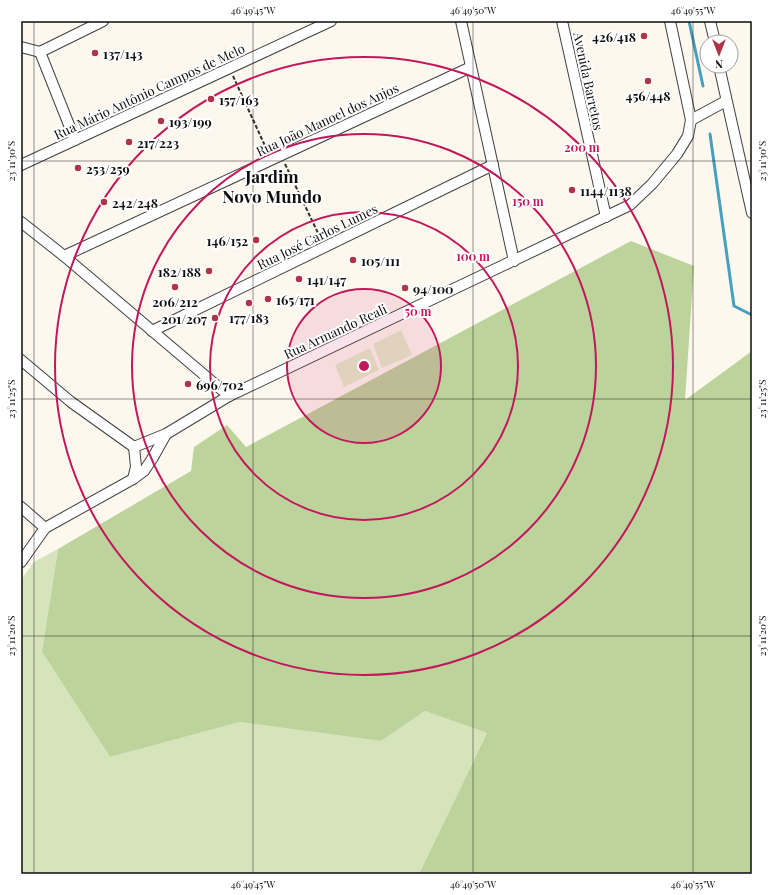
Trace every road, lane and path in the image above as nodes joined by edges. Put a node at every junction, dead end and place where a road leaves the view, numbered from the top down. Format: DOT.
graph roads {
  1 [pos="103,21"];
  2 [pos="331,21"];
  3 [pos="461,21"];
  4 [pos="562,21"];
  5 [pos="670,21"];
  6 [pos="710,21"];
  7 [pos="713,34"];
  8 [pos="21,47"];
  9 [pos="40,52"];
  10 [pos="471,67"];
  11 [pos="721,74"];
  12 [pos="232,75"];
  13 [pos="726,101"];
  14 [pos="691,120"];
  15 [pos="75,140"];
  16 [pos="266,148"];
  17 [pos="284,162"];
  18 [pos="21,165"];
  19 [pos="493,165"];
  20 [pos="752,213"];
  21 [pos="606,217"];
  22 [pos="21,222"];
  23 [pos="318,233"];
  24 [pos="64,256"];
  25 [pos="514,261"];
  26 [pos="152,331"];
  27 [pos="21,360"];
  28 [pos="229,396"];
  29 [pos="166,434"];
  30 [pos="134,447"];
  31 [pos="133,479"];
  32 [pos="21,507"];
  33 [pos="45,528"];
  34 [pos="21,562"];
  1 -- 9 [label="street"];
  2 -- 15 [label="street, Rua Mário Antônio Campos de Melo"];
  3 -- 10 [label="street"];
  4 -- 21 [label="street, Avenida Barretos"];
  5 -- 14 [label="street"];
  6 -- 7 [label="street"];
  8 -- 9 [label="street"];
  9 -- 15 [label="street"];
  10 -- 19 [label="street"];
  10 -- 24 [label="street, Rua João Manoel dos Anjos"];
  11 -- 13 [label="street"];
  12 -- 16 [label="path"];
  13 -- 14 [label="street"];
  13 -- 20 [label="street"];
  14 -- 21 [label="street, Rua Armando Reali"];
  15 -- 18 [label="street, Rua Mário Antônio Campos de Melo"];
  17 -- 23 [label="path"];
  19 -- 25 [label="street"];
  19 -- 26 [label="street, Rua José Carlos Lumes"];
  21 -- 25 [label="street, Rua Armando Reali"];
  22 -- 24 [label="street"];
  24 -- 26 [label="street"];
  25 -- 28 [label="street, Rua Armando Reali"];
  26 -- 28 [label="street"];
  27 -- 30 [label="street"];
  28 -- 29 [label="street, Rua Armando Reali"];
  29 -- 30 [label="street, Rua Armando Reali"];
  29 -- 31 [label="street"];
  30 -- 31 [label="street"];
  31 -- 33 [label="street"];
  32 -- 33 [label="street"];
  33 -- 34 [label="street"];
}
